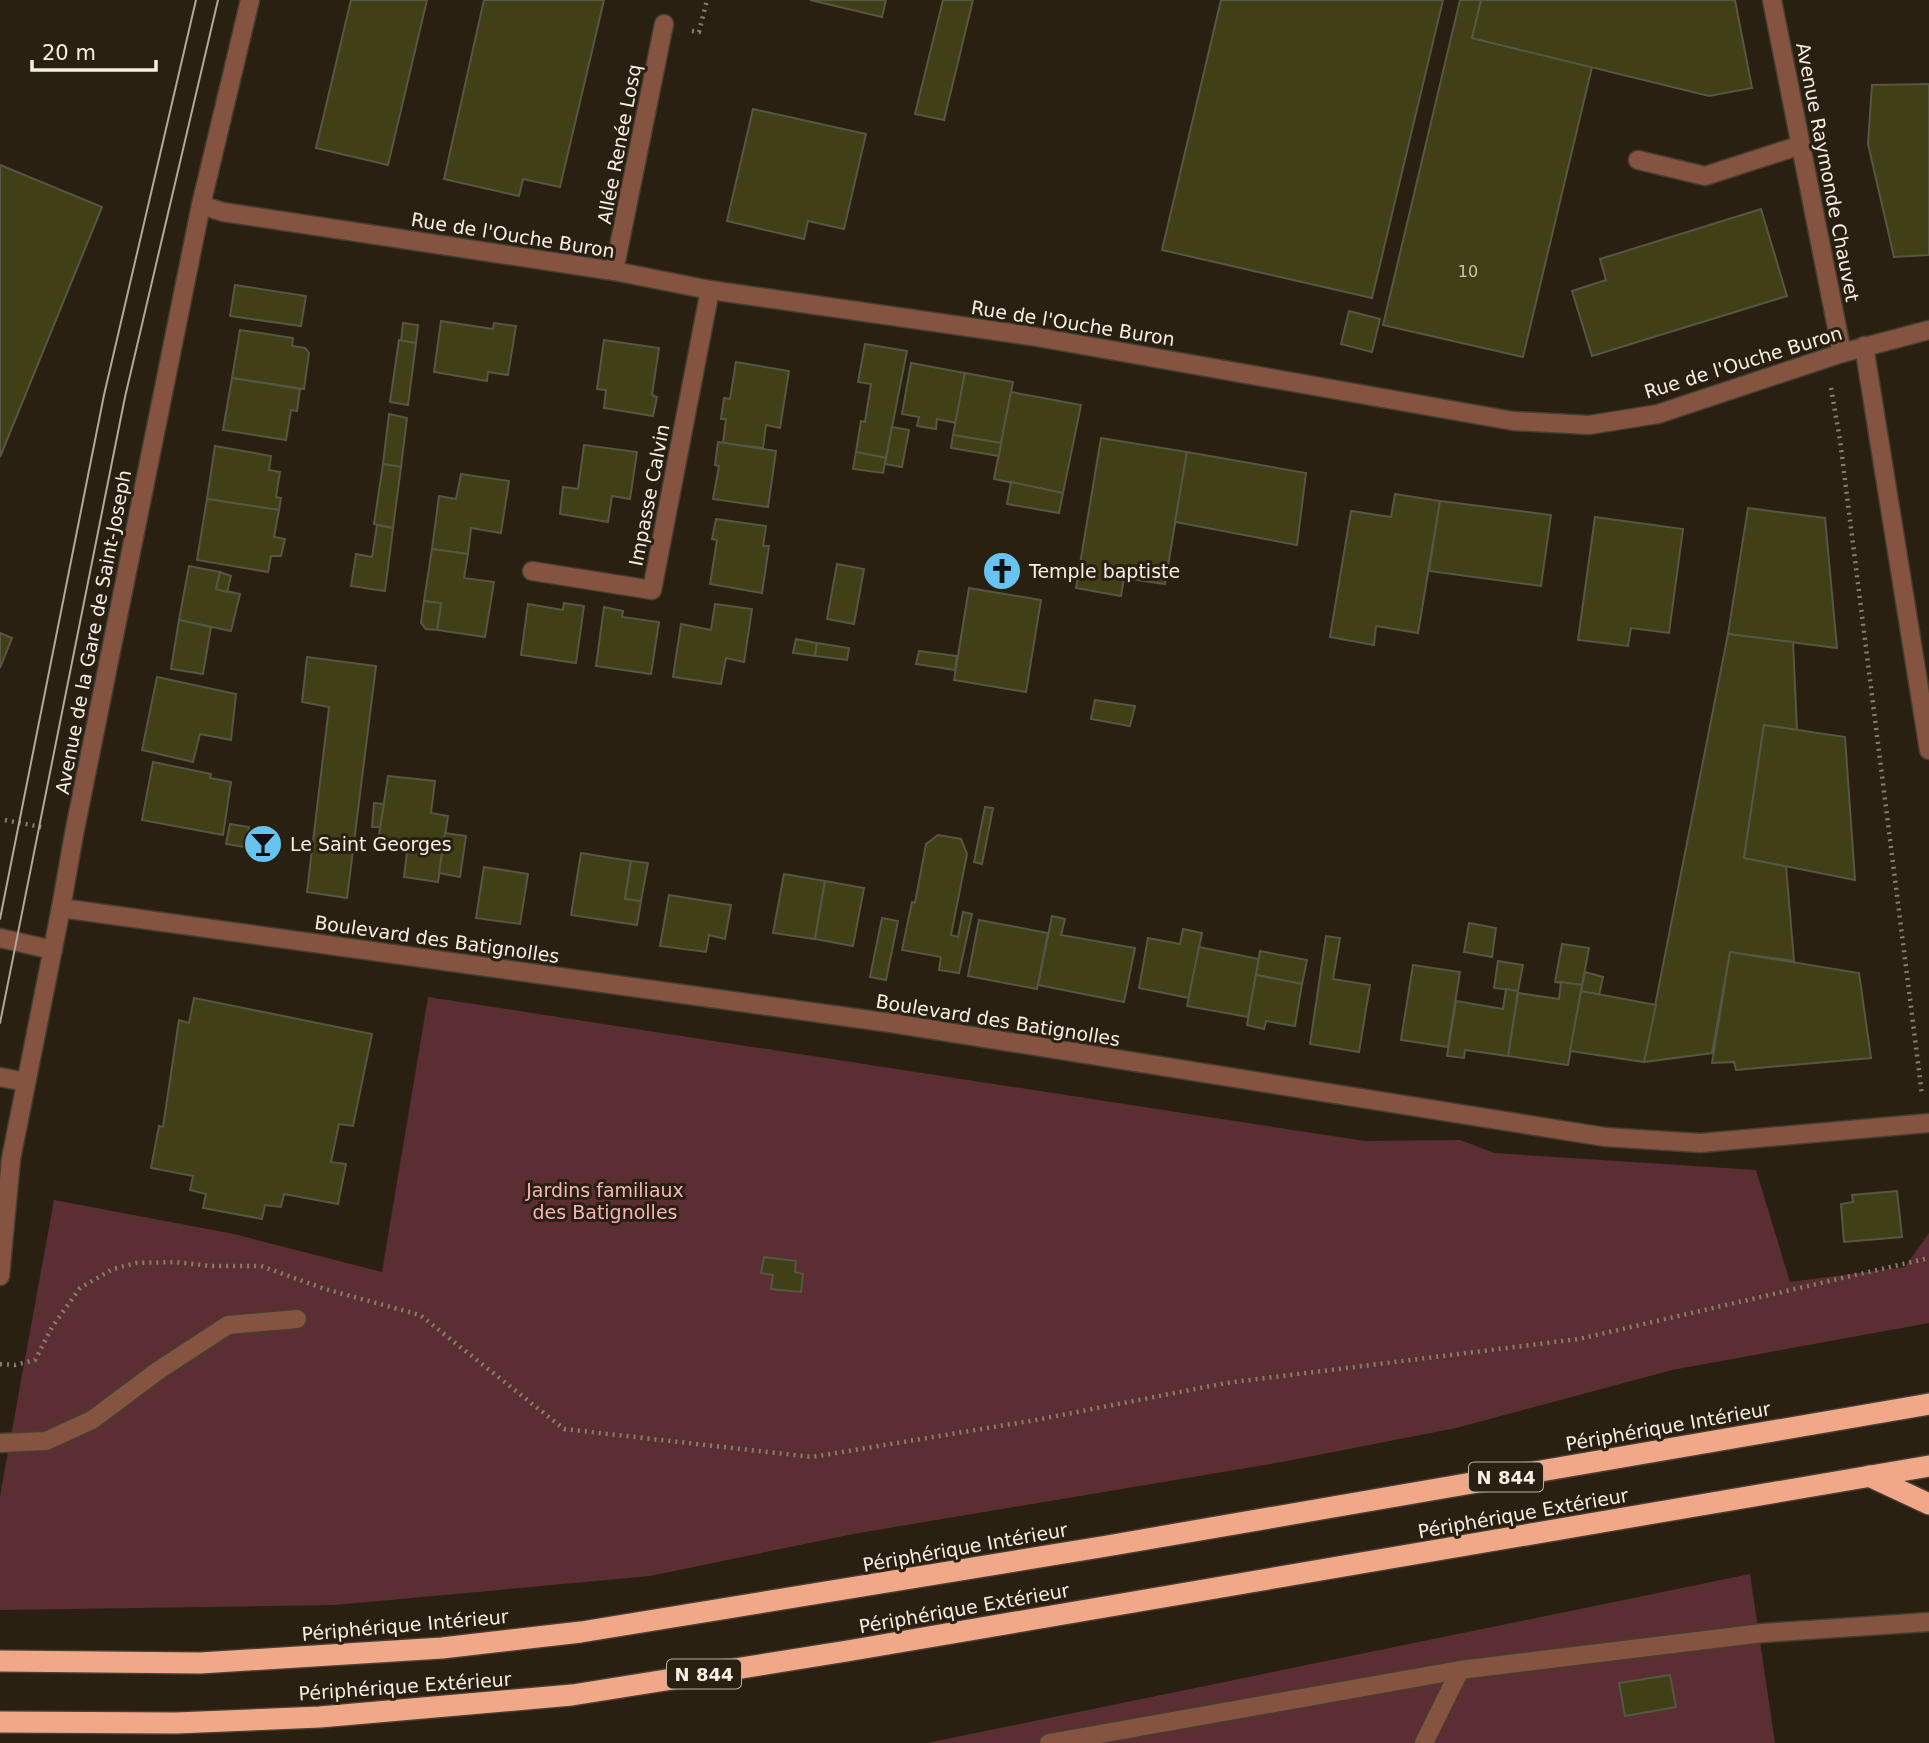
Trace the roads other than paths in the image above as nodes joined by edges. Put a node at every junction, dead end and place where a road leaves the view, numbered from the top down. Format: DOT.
graph roads {
  1 [pos="250,0"];
  2 [pos="1772,0"];
  3 [pos="664,24"];
  4 [pos="1801,145"];
  5 [pos="1638,160"];
  6 [pos="201,205"];
  7 [pos="614,271"];
  8 [pos="710,290"];
  9 [pos="1929,330"];
  10 [pos="1864,346"];
  11 [pos="1833,356"];
  12 [pos="532,571"];
  13 [pos="1929,750"];
  14 [pos="61,908"];
  15 [pos="0,938"];
  16 [pos="53,950"];
  17 [pos="0,1077"];
  18 [pos="26,1082"];
  19 [pos="1927,1123"];
  20 [pos="0,1276"];
  21 [pos="297,1319"];
  22 [pos="1929,1389"];
  23 [pos="1929,1404"];
  24 [pos="1905,1408"];
  25 [pos="0,1443"];
  26 [pos="1929,1466"];
  27 [pos="1869,1476"];
  28 [pos="1929,1504"];
  29 [pos="1929,1622"];
  30 [pos="0,1661"];
  31 [pos="1460,1670"];
  32 [pos="0,1722"];
  33 [pos="1049,1743"];
  34 [pos="1424,1743"];
  1 -- 6 [label="street, Avenue de la Gare de Saint-Joseph"];
  2 -- 4 [label="street, Avenue Raymonde Chauvet"];
  3 -- 7 [label="street, Allée Renée Losq"];
  4 -- 5 [label="street"];
  4 -- 11 [label="street, Avenue Raymonde Chauvet"];
  6 -- 7 [label="street, Rue de l'Ouche Buron"];
  6 -- 14 [label="street, Avenue de la Gare de Saint-Joseph"];
  7 -- 8 [label="street, Rue de l'Ouche Buron"];
  8 -- 11 [label="street, Rue de l'Ouche Buron"];
  8 -- 12 [label="street, Impasse Calvin"];
  9 -- 10 [label="street, Rue de l'Ouche Buron"];
  10 -- 11 [label="street, Rue de l'Ouche Buron"];
  10 -- 13 [label="street"];
  14 -- 16 [label="street, Avenue de la Gare de Saint-Joseph"];
  14 -- 19 [label="street, Boulevard des Batignolles"];
  15 -- 16 [label="street"];
  16 -- 18 [label="street, Avenue de la Gare de Saint-Joseph"];
  17 -- 18 [label="street"];
  18 -- 20 [label="street, Avenue de la Gare de Saint-Joseph"];
  21 -- 25 [label="street"];
  22 -- 24 [label="highway"];
  23 -- 24 [label="highway, Périphérique Intérieur / N 844"];
  24 -- 30 [label="highway, Périphérique Intérieur / N 844"];
  26 -- 27 [label="highway, Périphérique Extérieur / N 844"];
  27 -- 28 [label="highway"];
  27 -- 32 [label="highway, Périphérique Extérieur / N 844"];
  29 -- 31 [label="street"];
  31 -- 33 [label="street"];
  31 -- 34 [label="street"];
}
